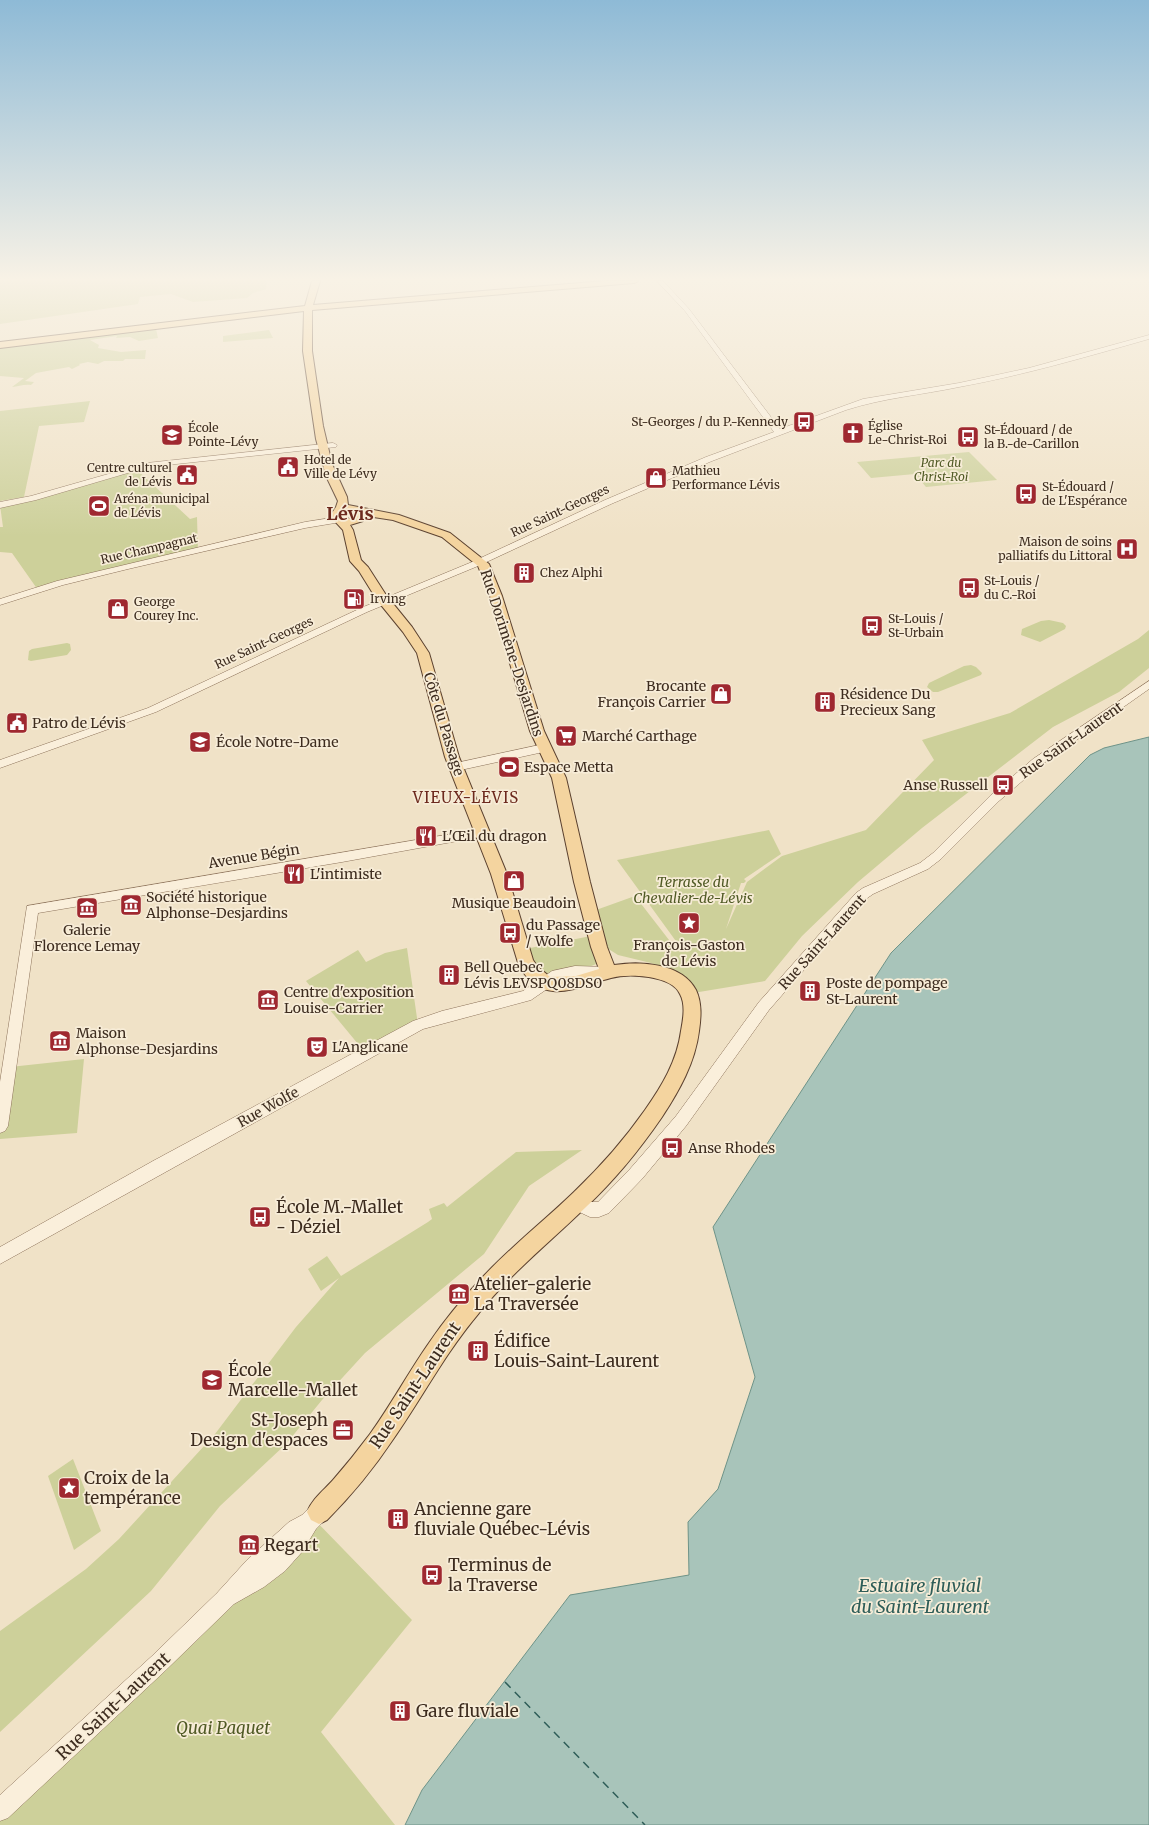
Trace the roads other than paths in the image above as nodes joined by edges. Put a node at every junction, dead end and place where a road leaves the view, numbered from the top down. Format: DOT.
graph roads {
  1 [pos="312,366"];
  2 [pos="729,366"];
  3 [pos="1044,366"];
  4 [pos="320,371"];
  5 [pos="327,416"];
  6 [pos="779,433"];
  7 [pos="329,443"];
  8 [pos="336,456"];
  9 [pos="341,471"];
  10 [pos="0,505"];
  11 [pos="357,513"];
  12 [pos="339,516"];
  13 [pos="480,562"];
  14 [pos="364,569"];
  15 [pos="384,601"];
  16 [pos="0,602"];
  17 [pos="1149,684"];
  18 [pos="544,748"];
  19 [pos="0,764"];
  20 [pos="456,767"];
  21 [pos="481,833"];
  22 [pos="599,947"];
  23 [pos="639,971"];
  24 [pos="609,972"];
  25 [pos="546,984"];
  26 [pos="0,1126"];
  27 [pos="578,1202"];
  28 [pos="0,1256"];
  29 [pos="314,1517"];
  30 [pos="0,1810"];
  1 -- 7 [label="main road"];
  2 -- 6 [label="street"];
  3 -- 6 [label="street, Rue Saint-Georges"];
  4 -- 5 [label="main road"];
  6 -- 13 [label="street, Rue Saint-Georges"];
  7 -- 8 [label="main road"];
  7 -- 10 [label="street"];
  7 -- 12 [label="main road"];
  9 -- 11 [label="main road"];
  11 -- 12 [label="main road, Rue Dorimène-Desjardins"];
  11 -- 13 [label="main road, Rue Dorimène-Desjardins"];
  11 -- 14 [label="main road"];
  12 -- 14 [label="main road"];
  12 -- 16 [label="street, Rue Champagnat"];
  13 -- 15 [label="street, Rue Saint-Georges"];
  13 -- 18 [label="main road, Rue Dorimène-Desjardins"];
  14 -- 15 [label="main road, Côte du Passage"];
  15 -- 19 [label="street, Rue Saint-Georges"];
  15 -- 20 [label="main road, Côte du Passage"];
  17 -- 27 [label="street, Rue Saint-Laurent"];
  18 -- 20 [label="street"];
  18 -- 22 [label="main road, Rue Dorimène-Desjardins"];
  20 -- 21 [label="main road, Côte du Passage"];
  21 -- 25 [label="main road, Côte du Passage"];
  21 -- 26 [label="street, Avenue Bégin"];
  22 -- 23 [label="main road"];
  22 -- 24 [label="main road, Rue Dorimène-Desjardins"];
  23 -- 24 [label="main road"];
  23 -- 27 [label="main road, Rue Saint-Laurent"];
  24 -- 25 [label="main road"];
  25 -- 28 [label="street, Rue Wolfe"];
  27 -- 29 [label="main road, Rue Saint-Laurent"];
  29 -- 30 [label="street, Rue Saint-Laurent"];
}
